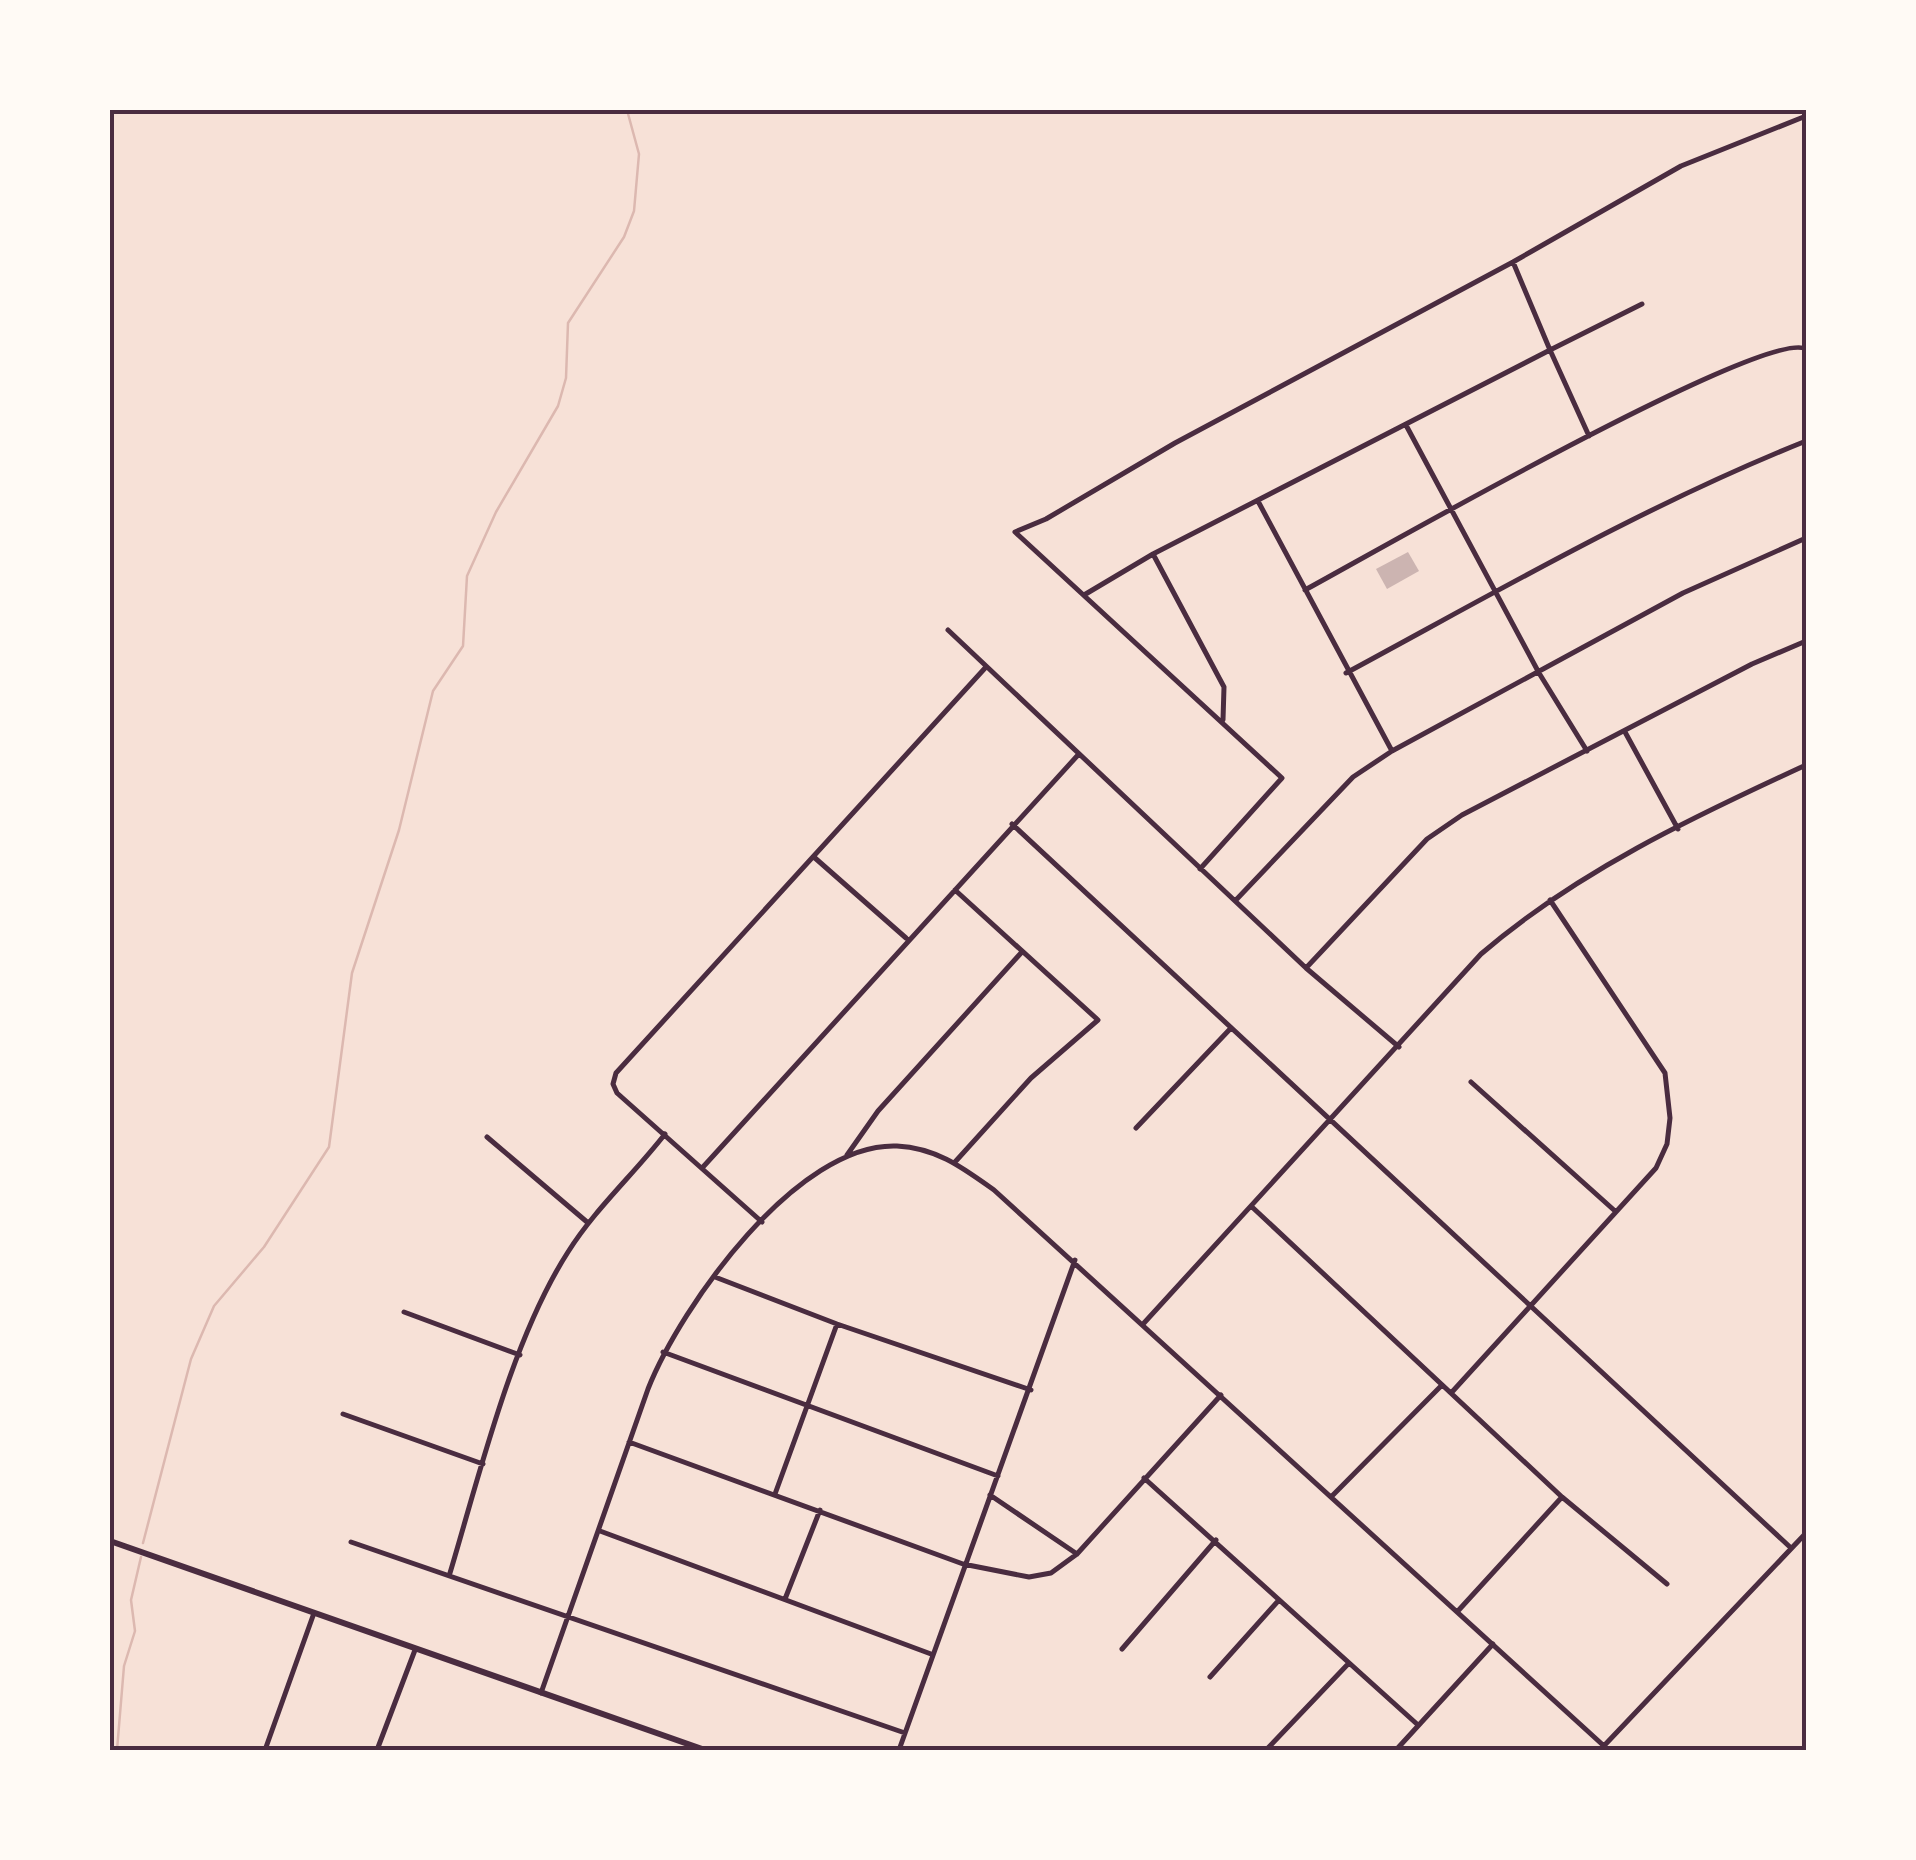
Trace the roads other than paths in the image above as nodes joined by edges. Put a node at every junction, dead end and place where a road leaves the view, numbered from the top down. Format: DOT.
graph roads {
  1 [pos="1806,116"];
  2 [pos="1513,262"];
  3 [pos="1642,304"];
  4 [pos="1806,349"];
  5 [pos="1550,350"];
  6 [pos="1407,426"];
  7 [pos="1589,436"];
  8 [pos="1806,441"];
  9 [pos="1259,503"];
  10 [pos="1454,509"];
  11 [pos="1806,538"];
  12 [pos="1153,554"];
  13 [pos="1305,590"];
  14 [pos="1498,592"];
  15 [pos="1084,595"];
  16 [pos="948,630"];
  17 [pos="1806,641"];
  18 [pos="986,667"];
  19 [pos="1346,673"];
  20 [pos="1539,673"];
  21 [pos="1223,720"];
  22 [pos="1626,732"];
  23 [pos="1392,751"];
  24 [pos="1587,751"];
  25 [pos="1078,755"];
  26 [pos="1806,765"];
  27 [pos="1012,824"];
  28 [pos="1678,829"];
  29 [pos="814,858"];
  30 [pos="1200,869"];
  31 [pos="954,890"];
  32 [pos="1550,900"];
  33 [pos="1235,902"];
  34 [pos="907,938"];
  35 [pos="1021,953"];
  36 [pos="1306,968"];
  37 [pos="1232,1028"];
  38 [pos="1398,1047"];
  39 [pos="1471,1082"];
  40 [pos="1331,1118"];
  41 [pos="1136,1128"];
  42 [pos="665,1134"];
  43 [pos="487,1137"];
  44 [pos="847,1156"];
  45 [pos="954,1162"];
  46 [pos="702,1168"];
  47 [pos="1251,1206"];
  48 [pos="1614,1211"];
  49 [pos="762,1222"];
  50 [pos="588,1223"];
  51 [pos="1075,1260"];
  52 [pos="714,1277"];
  53 [pos="1533,1304"];
  54 [pos="404,1312"];
  55 [pos="1144,1323"];
  56 [pos="837,1324"];
  57 [pos="664,1352"];
  58 [pos="520,1355"];
  59 [pos="1442,1384"];
  60 [pos="1031,1390"];
  61 [pos="1452,1392"];
  62 [pos="1222,1394"];
  63 [pos="807,1406"];
  64 [pos="343,1414"];
  65 [pos="628,1442"];
  66 [pos="483,1464"];
  67 [pos="998,1476"];
  68 [pos="1144,1478"];
  69 [pos="774,1494"];
  70 [pos="990,1495"];
  71 [pos="1332,1496"];
  72 [pos="1562,1497"];
  73 [pos="820,1510"];
  74 [pos="600,1531"];
  75 [pos="1806,1533"];
  76 [pos="1216,1540"];
  77 [pos="110,1541"];
  78 [pos="351,1542"];
  79 [pos="1792,1548"];
  80 [pos="1077,1554"];
  81 [pos="963,1564"];
  82 [pos="450,1573"];
  83 [pos="1667,1584"];
  84 [pos="786,1599"];
  85 [pos="1279,1600"];
  86 [pos="314,1612"];
  87 [pos="1457,1612"];
  88 [pos="570,1616"];
  89 [pos="1493,1644"];
  90 [pos="1122,1649"];
  91 [pos="415,1650"];
  92 [pos="931,1654"];
  93 [pos="1349,1664"];
  94 [pos="1210,1677"];
  95 [pos="541,1693"];
  96 [pos="1418,1725"];
  97 [pos="905,1732"];
  98 [pos="1268,1748"];
  99 [pos="1602,1748"];
  100 [pos="264,1750"];
  101 [pos="377,1750"];
  102 [pos="705,1750"];
  103 [pos="899,1750"];
  104 [pos="1396,1750"];
  1 -- 2 [label="street"];
  2 -- 5 [label="street"];
  2 -- 15 [label="street"];
  3 -- 5 [label="street"];
  4 -- 7 [label="street"];
  5 -- 6 [label="street"];
  5 -- 7 [label="street"];
  6 -- 9 [label="street"];
  6 -- 10 [label="street"];
  7 -- 10 [label="street"];
  8 -- 14 [label="street"];
  9 -- 12 [label="street"];
  9 -- 13 [label="street"];
  10 -- 13 [label="street"];
  10 -- 14 [label="street"];
  11 -- 20 [label="street"];
  12 -- 15 [label="street"];
  12 -- 21 [label="street"];
  13 -- 19 [label="street"];
  14 -- 19 [label="street"];
  14 -- 20 [label="street"];
  15 -- 21 [label="street"];
  16 -- 18 [label="street"];
  17 -- 22 [label="street"];
  18 -- 25 [label="street"];
  18 -- 29 [label="street"];
  19 -- 23 [label="street"];
  20 -- 23 [label="street"];
  20 -- 24 [label="street"];
  21 -- 30 [label="street"];
  22 -- 24 [label="street"];
  22 -- 28 [label="street"];
  23 -- 33 [label="street"];
  24 -- 36 [label="street"];
  25 -- 27 [label="street"];
  25 -- 30 [label="street"];
  26 -- 28 [label="street"];
  27 -- 31 [label="street"];
  27 -- 37 [label="street"];
  28 -- 32 [label="street"];
  29 -- 34 [label="street"];
  29 -- 42 [label="street"];
  30 -- 33 [label="street"];
  31 -- 34 [label="street"];
  31 -- 35 [label="street"];
  32 -- 38 [label="street"];
  32 -- 48 [label="street"];
  33 -- 36 [label="street"];
  34 -- 46 [label="street"];
  35 -- 44 [label="street"];
  35 -- 45 [label="street"];
  36 -- 38 [label="street"];
  37 -- 40 [label="street"];
  37 -- 41 [label="street"];
  38 -- 40 [label="street"];
  39 -- 48 [label="street"];
  40 -- 47 [label="street"];
  40 -- 53 [label="street"];
  42 -- 46 [label="street"];
  42 -- 50 [label="street"];
  43 -- 50 [label="street"];
  44 -- 45 [label="street"];
  44 -- 49 [label="street"];
  45 -- 51 [label="street"];
  46 -- 49 [label="street"];
  47 -- 55 [label="street"];
  47 -- 59 [label="street"];
  48 -- 53 [label="street"];
  49 -- 52 [label="street"];
  50 -- 58 [label="street"];
  51 -- 55 [label="street"];
  51 -- 60 [label="street"];
  52 -- 56 [label="street"];
  52 -- 57 [label="street"];
  53 -- 61 [label="street"];
  53 -- 79 [label="street"];
  54 -- 58 [label="street"];
  55 -- 62 [label="street"];
  56 -- 60 [label="street"];
  56 -- 63 [label="street"];
  57 -- 63 [label="street"];
  57 -- 65 [label="street"];
  58 -- 66 [label="street"];
  59 -- 61 [label="street"];
  59 -- 71 [label="street"];
  60 -- 67 [label="street"];
  61 -- 72 [label="street"];
  62 -- 68 [label="street"];
  62 -- 71 [label="street"];
  63 -- 67 [label="street"];
  63 -- 69 [label="street"];
  64 -- 66 [label="street"];
  65 -- 69 [label="street"];
  65 -- 74 [label="street"];
  66 -- 82 [label="street"];
  67 -- 70 [label="street"];
  68 -- 76 [label="street"];
  68 -- 80 [label="street"];
  69 -- 73 [label="street"];
  70 -- 80 [label="street"];
  70 -- 81 [label="street"];
  71 -- 87 [label="street"];
  72 -- 83 [label="street"];
  72 -- 87 [label="street"];
  73 -- 81 [label="street"];
  73 -- 84 [label="street"];
  74 -- 84 [label="street"];
  74 -- 88 [label="street"];
  75 -- 79 [label="street"];
  76 -- 85 [label="street"];
  76 -- 90 [label="street"];
  77 -- 86 [label="street"];
  78 -- 82 [label="street"];
  79 -- 99 [label="street"];
  80 -- 81 [label="street"];
  81 -- 92 [label="street"];
  82 -- 88 [label="street"];
  84 -- 92 [label="street"];
  85 -- 93 [label="street"];
  85 -- 94 [label="street"];
  86 -- 91 [label="street"];
  86 -- 100 [label="street"];
  87 -- 89 [label="street"];
  88 -- 95 [label="street"];
  88 -- 97 [label="street"];
  89 -- 96 [label="street"];
  89 -- 99 [label="street"];
  91 -- 95 [label="street"];
  91 -- 101 [label="street"];
  92 -- 97 [label="street"];
  93 -- 96 [label="street"];
  93 -- 98 [label="street"];
  95 -- 102 [label="street"];
  96 -- 104 [label="street"];
  97 -- 103 [label="street"];
}
